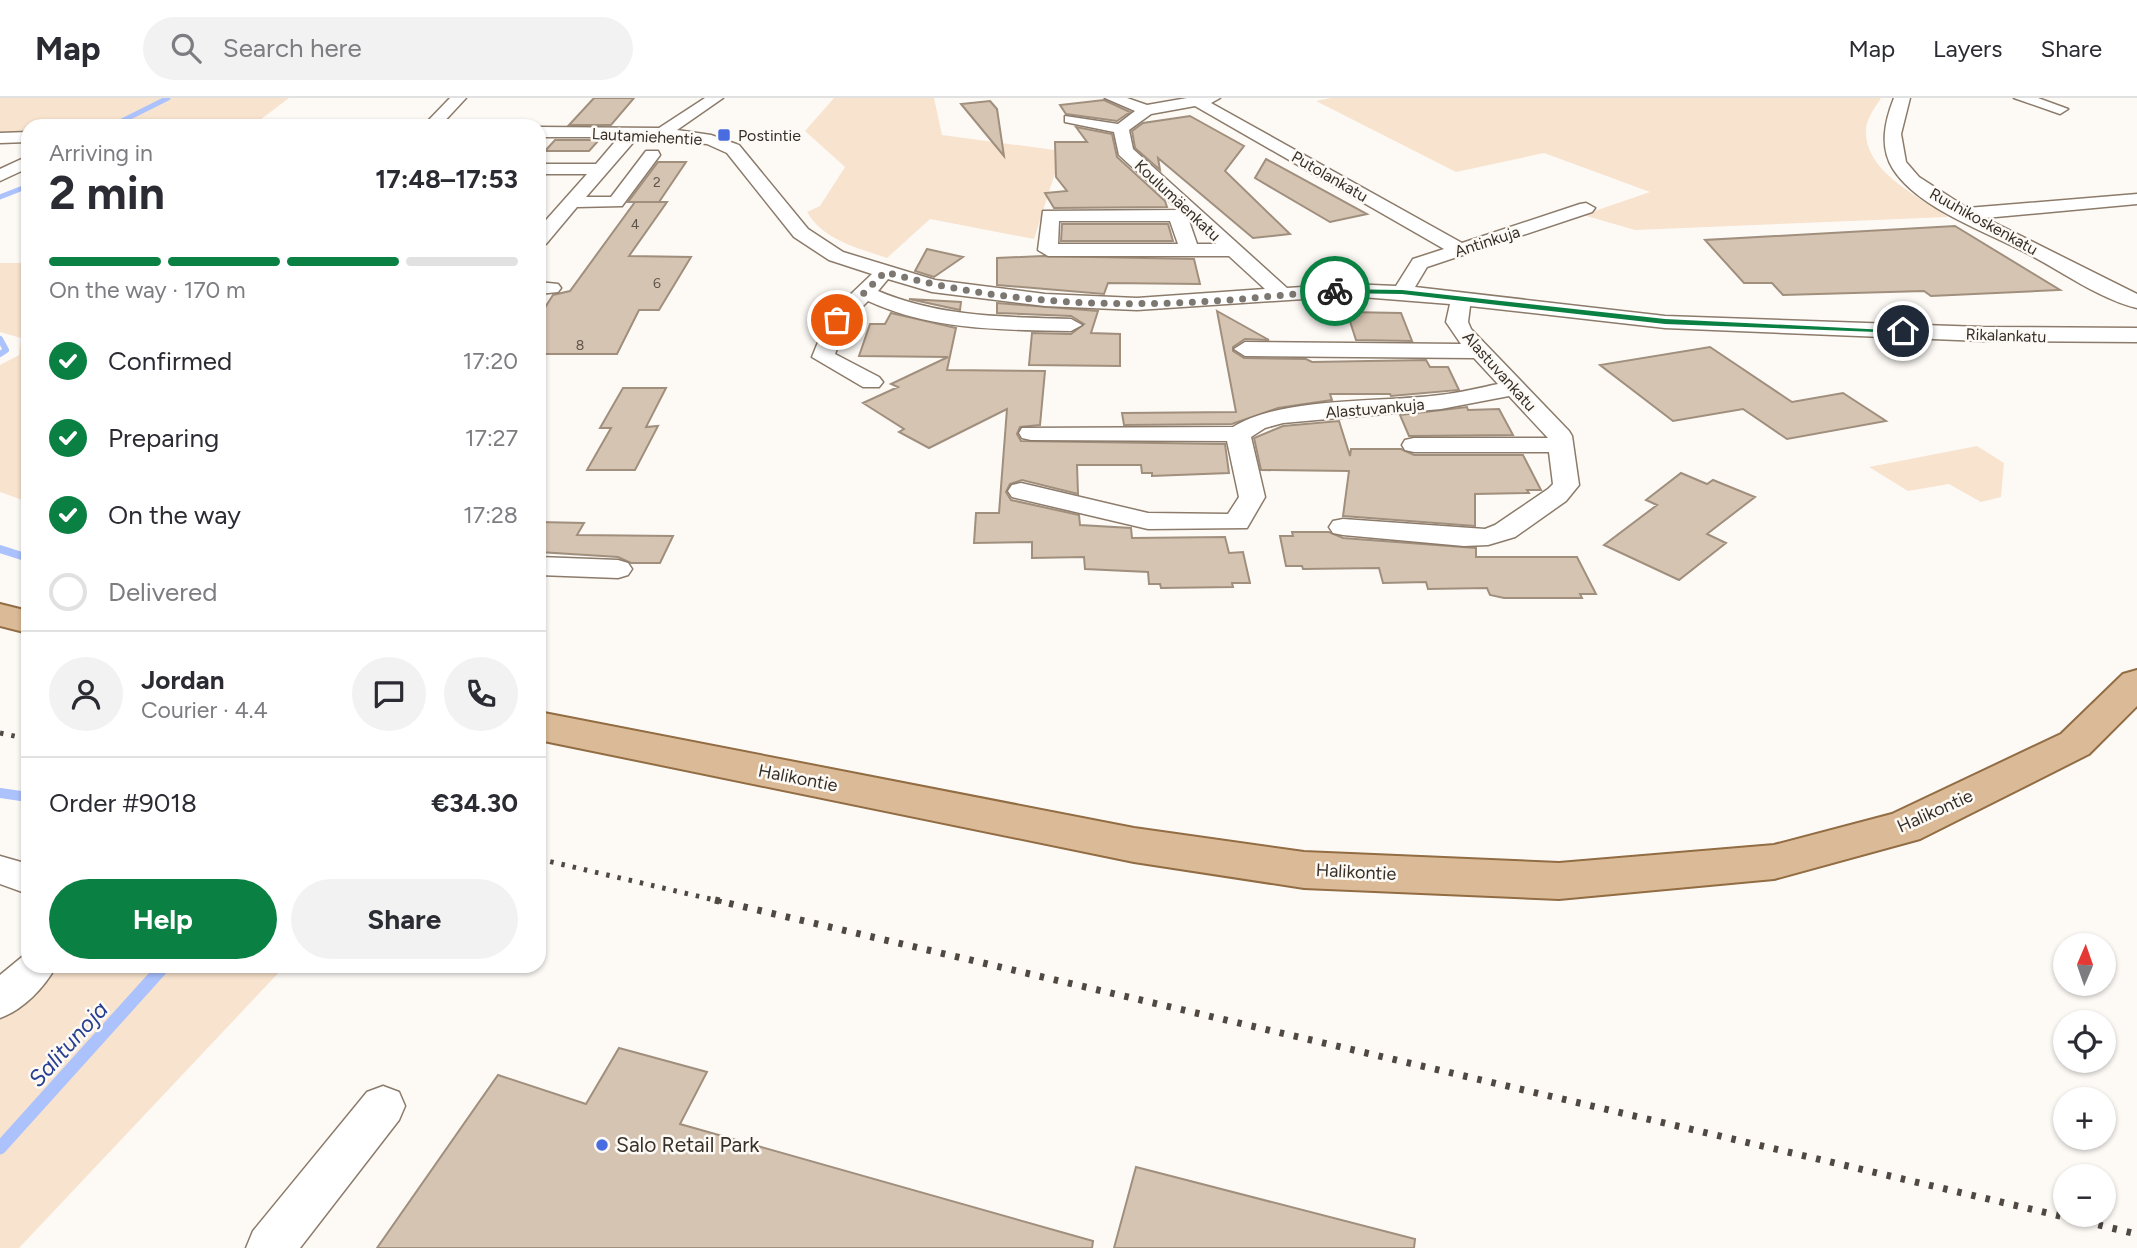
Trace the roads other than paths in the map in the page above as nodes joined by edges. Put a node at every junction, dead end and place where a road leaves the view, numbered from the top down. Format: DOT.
graph roads {
  1 [pos="458,98"];
  2 [pos="715,98"];
  3 [pos="1113,98"];
  4 [pos="1902,98"];
  5 [pos="2022,98"];
  6 [pos="1206,100"];
  7 [pos="2060,109"];
  8 [pos="1146,110"];
  9 [pos="438,119"];
  10 [pos="1071,119"];
  11 [pos="1121,129"];
  12 [pos="546,132"];
  13 [pos="633,132"];
  14 [pos="662,134"];
  15 [pos="21,137"];
  16 [pos="0,138"];
  17 [pos="652,155"];
  18 [pos="21,165"];
  19 [pos="546,170"];
  20 [pos="595,175"];
  21 [pos="0,176"];
  22 [pos="632,181"];
  23 [pos="2137,198"];
  24 [pos="572,202"];
  25 [pos="1586,208"];
  26 [pos="1966,214"];
  27 [pos="546,232"];
  28 [pos="1189,250"];
  29 [pos="1233,250"];
  30 [pos="1460,250"];
  31 [pos="885,272"];
  32 [pos="864,292"];
  33 [pos="1402,292"];
  34 [pos="1281,293"];
  35 [pos="1461,299"];
  36 [pos="2137,302"];
  37 [pos="1163,303"];
  38 [pos="1071,325"];
  39 [pos="2137,334"];
  40 [pos="1245,349"];
  41 [pos="1480,351"];
  42 [pos="871,382"];
  43 [pos="1515,388"];
  44 [pos="1031,433"];
  45 [pos="1238,434"];
  46 [pos="1561,441"];
  47 [pos="1414,445"];
  48 [pos="1021,491"];
  49 [pos="1343,527"];
  50 [pos="546,566"];
  51 [pos="618,569"];
  52 [pos="0,615"];
  53 [pos="21,620"];
  54 [pos="2137,683"];
  55 [pos="546,727"];
  56 [pos="0,870"];
  57 [pos="21,877"];
  58 [pos="29,973"];
  59 [pos="0,1000"];
  60 [pos="383,1106"];
  61 [pos="270,1248"];
  1 -- 9 [label="street"];
  2 -- 14 [label="street"];
  3 -- 8 [label="street"];
  4 -- 26 [label="street, Ruuhikoskenkatu"];
  5 -- 7 [label="street"];
  6 -- 8 [label="street"];
  6 -- 30 [label="street, Putolankatu"];
  8 -- 11 [label="street"];
  10 -- 11 [label="street"];
  11 -- 29 [label="street, Koulumäenkatu"];
  12 -- 13 [label="street, Lautamiehentie"];
  13 -- 14 [label="street, Lautamiehentie"];
  13 -- 20 [label="street"];
  14 -- 31 [label="street, Lautamiehentie"];
  15 -- 16 [label="street"];
  17 -- 22 [label="street"];
  18 -- 21 [label="street"];
  19 -- 20 [label="street"];
  20 -- 22 [label="street"];
  20 -- 24 [label="street"];
  22 -- 24 [label="street"];
  23 -- 26 [label="street"];
  24 -- 27 [label="street"];
  25 -- 30 [label="street, Antinkuja"];
  26 -- 36 [label="street, Ruuhikoskenkatu"];
  28 -- 28 [label="street"];
  28 -- 29 [label="street"];
  29 -- 34 [label="street, Koulumäenkatu"];
  30 -- 33 [label="street, Antinkuja"];
  31 -- 32 [label="street"];
  31 -- 37 [label="street, Lautamiehentie"];
  32 -- 38 [label="street"];
  32 -- 42 [label="street"];
  33 -- 34 [label="street, Rikalankatu"];
  33 -- 35 [label="street, Rikalankatu"];
  34 -- 37 [label="street, Rikalankatu"];
  35 -- 39 [label="street, Rikalankatu"];
  35 -- 41 [label="street, Alastuvankatu"];
  40 -- 41 [label="street"];
  41 -- 43 [label="street, Alastuvankatu"];
  43 -- 45 [label="street, Alastuvankuja"];
  43 -- 46 [label="street, Alastuvankatu"];
  44 -- 45 [label="street"];
  45 -- 48 [label="street"];
  46 -- 47 [label="street"];
  46 -- 49 [label="street"];
  50 -- 51 [label="street"];
  52 -- 53 [label="main road"];
  54 -- 55 [label="main road, Halikontie"];
  56 -- 57 [label="street"];
  58 -- 59 [label="street"];
  60 -- 61 [label="street"];
}
